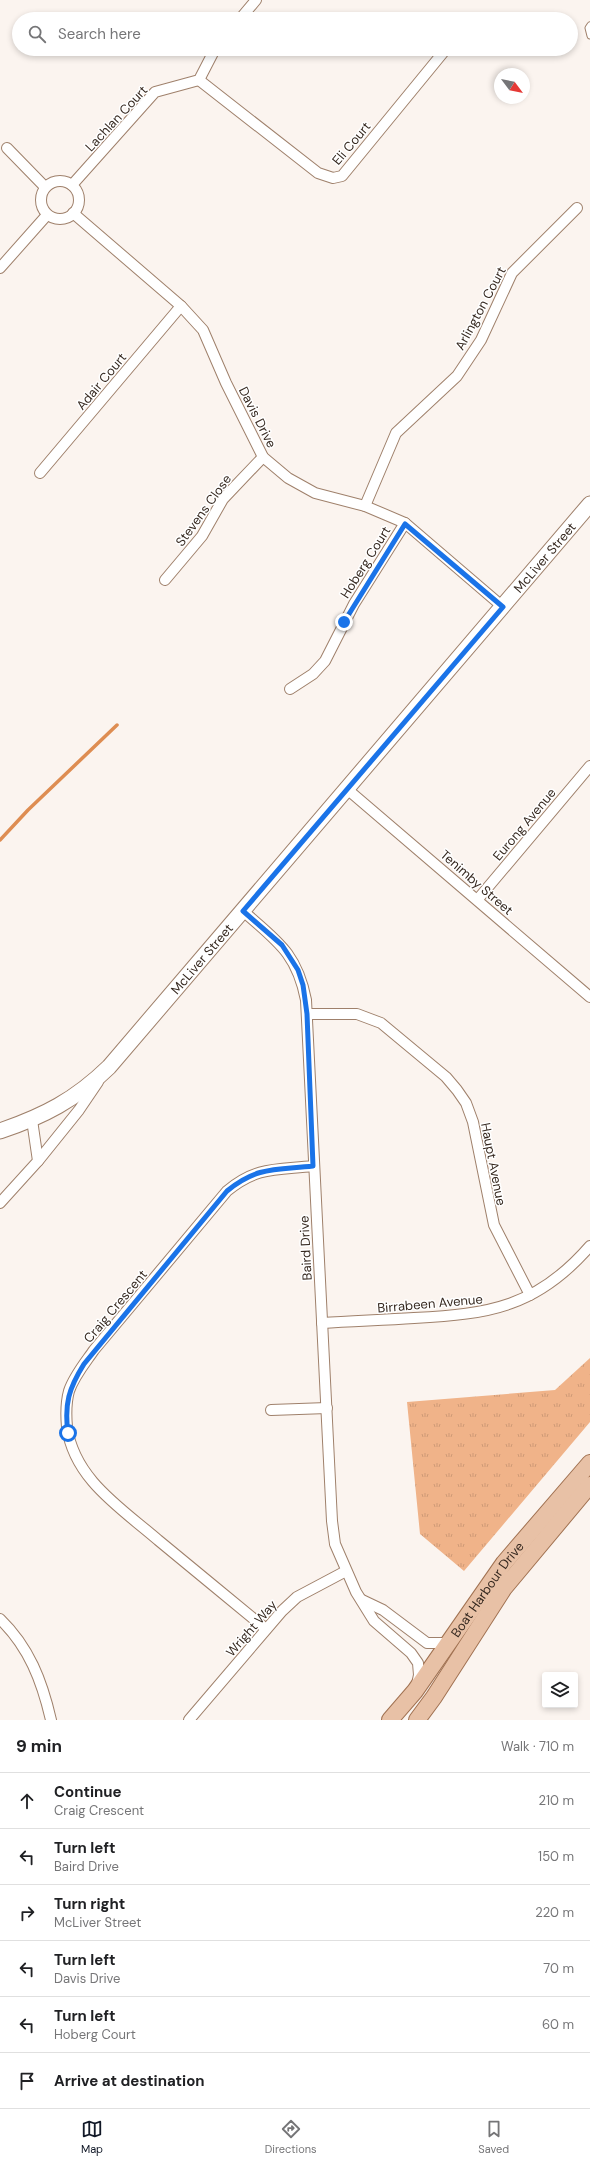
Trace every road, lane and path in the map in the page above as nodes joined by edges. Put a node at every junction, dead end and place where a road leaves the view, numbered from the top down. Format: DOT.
graph roads {
  1 [pos="256,0"];
  2 [pos="246,12"];
  3 [pos="590,25"];
  4 [pos="590,36"];
  5 [pos="212,56"];
  6 [pos="440,56"];
  7 [pos="200,80"];
  8 [pos="7,148"];
  9 [pos="72,185"];
  10 [pos="45,187"];
  11 [pos="577,208"];
  12 [pos="74,213"];
  13 [pos="47,215"];
  14 [pos="0,268"];
  15 [pos="181,306"];
  16 [pos="263,457"];
  17 [pos="40,473"];
  18 [pos="590,504"];
  19 [pos="365,506"];
  20 [pos="405,524"];
  21 [pos="165,580"];
  22 [pos="503,607"];
  23 [pos="290,689"];
  24 [pos="590,766"];
  25 [pos="347,789"];
  26 [pos="478,899"];
  27 [pos="243,911"];
  28 [pos="590,997"];
  29 [pos="307,1014"];
  30 [pos="109,1067"];
  31 [pos="32,1120"];
  32 [pos="0,1131"];
  33 [pos="38,1161"];
  34 [pos="313,1166"];
  35 [pos="0,1203"];
  36 [pos="590,1246"];
  37 [pos="530,1295"];
  38 [pos="322,1323"];
  39 [pos="327,1408"];
  40 [pos="271,1410"];
  41 [pos="590,1462"];
  42 [pos="590,1486"];
  43 [pos="346,1571"];
  44 [pos="362,1600"];
  45 [pos="0,1620"];
  46 [pos="266,1629"];
  47 [pos="448,1643"];
  48 [pos="415,1691"];
  49 [pos="51,1720"];
  50 [pos="189,1720"];
  51 [pos="390,1720"];
  52 [pos="417,1720"];
  1 -- 2 [label="street"];
  3 -- 4 [label="lane"];
  5 -- 7 [label="street"];
  6 -- 7 [label="street, Eli Court"];
  7 -- 9 [label="street, Lachlan Court"];
  8 -- 10 [label="street"];
  9 -- 10 [label="street"];
  9 -- 12 [label="street"];
  10 -- 13 [label="street"];
  11 -- 19 [label="street, Arlington Court"];
  12 -- 13 [label="street"];
  12 -- 15 [label="street, Davis Drive"];
  13 -- 14 [label="street"];
  15 -- 16 [label="street, Davis Drive"];
  15 -- 17 [label="street, Adair Court"];
  16 -- 19 [label="street, Davis Drive"];
  16 -- 21 [label="street, Stevens Close"];
  18 -- 22 [label="street, McLiver Street"];
  19 -- 20 [label="street, Davis Drive"];
  20 -- 22 [label="street, Davis Drive"];
  20 -- 23 [label="street, Hoberg Court"];
  22 -- 25 [label="street, McLiver Street"];
  24 -- 26 [label="street, Eurong Avenue"];
  25 -- 26 [label="street, Tenimby Street"];
  25 -- 27 [label="street, McLiver Street"];
  26 -- 28 [label="street, Tenimby Street"];
  27 -- 29 [label="street, Baird Drive"];
  27 -- 30 [label="street, McLiver Street"];
  29 -- 34 [label="street, Baird Drive"];
  29 -- 37 [label="street, Haupt Avenue"];
  30 -- 31 [label="street, McLiver Street"];
  30 -- 33 [label="street, McLiver Street"];
  31 -- 32 [label="street, McLiver Street"];
  31 -- 33 [label="street"];
  33 -- 35 [label="street, McLiver Street"];
  34 -- 38 [label="street, Baird Drive"];
  34 -- 46 [label="street, Craig Crescent"];
  36 -- 37 [label="street, Birrabeen Avenue"];
  37 -- 38 [label="street, Birrabeen Avenue"];
  38 -- 39 [label="street, Baird Drive"];
  39 -- 40 [label="street"];
  39 -- 43 [label="street, Baird Drive"];
  41 -- 47 [label="main road, Boat Harbour Drive"];
  42 -- 52 [label="main road, Boat Harbour Drive"];
  43 -- 44 [label="street, Baird Drive"];
  43 -- 46 [label="street, Wright Way"];
  44 -- 47 [label="street"];
  44 -- 48 [label="street, Baird Drive"];
  45 -- 49 [label="street"];
  46 -- 50 [label="street, Wright Way"];
  47 -- 48 [label="main road, Boat Harbour Drive"];
  48 -- 51 [label="main road, Boat Harbour Drive"];
}
